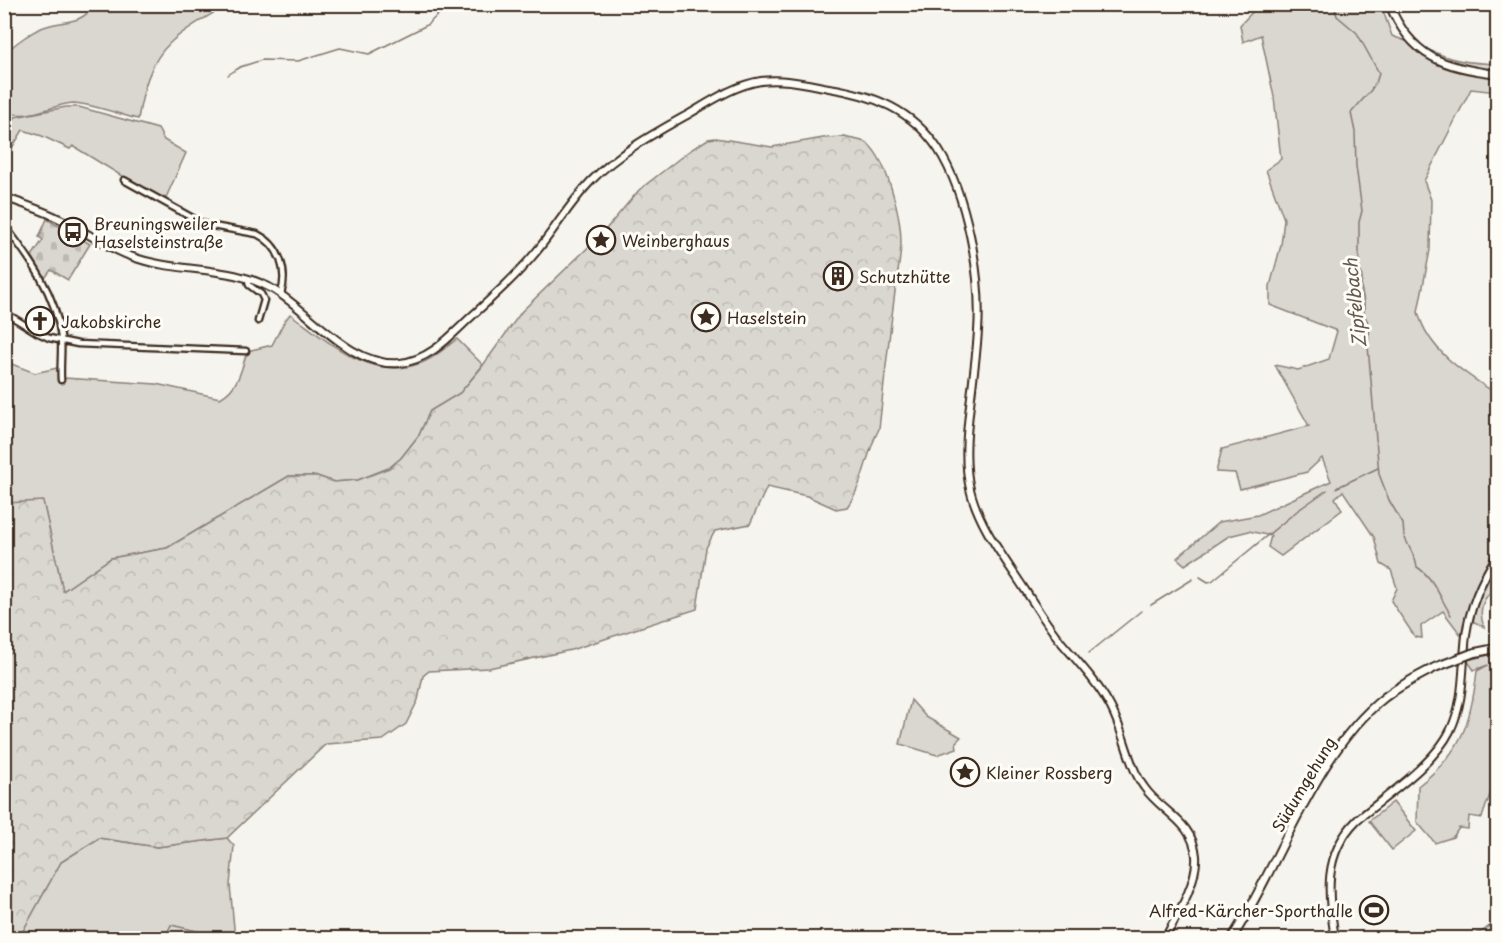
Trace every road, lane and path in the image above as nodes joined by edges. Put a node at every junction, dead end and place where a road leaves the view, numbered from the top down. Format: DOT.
graph roads {
  1 [pos="1389,4"];
  2 [pos="1497,74"];
  3 [pos="124,180"];
  4 [pos="4,197"];
  5 [pos="4,225"];
  6 [pos="248,279"];
  7 [pos="281,294"];
  8 [pos="4,312"];
  9 [pos="258,321"];
  10 [pos="61,341"];
  11 [pos="246,351"];
  12 [pos="61,380"];
  13 [pos="1497,554"];
  14 [pos="1495,564"];
  15 [pos="1497,648"];
  16 [pos="1165,939"];
  17 [pos="1232,939"];
  18 [pos="1335,939"];
  1 -- 2 [label="street"];
  3 -- 7 [label="street"];
  4 -- 6 [label="street"];
  5 -- 10 [label="street"];
  6 -- 7 [label="street"];
  6 -- 9 [label="street"];
  7 -- 16 [label="street"];
  8 -- 10 [label="street"];
  10 -- 11 [label="street"];
  10 -- 12 [label="street"];
  13 -- 14 [label="street"];
  14 -- 18 [label="street"];
  15 -- 17 [label="main road, Südumgehung, bridge"];
}
